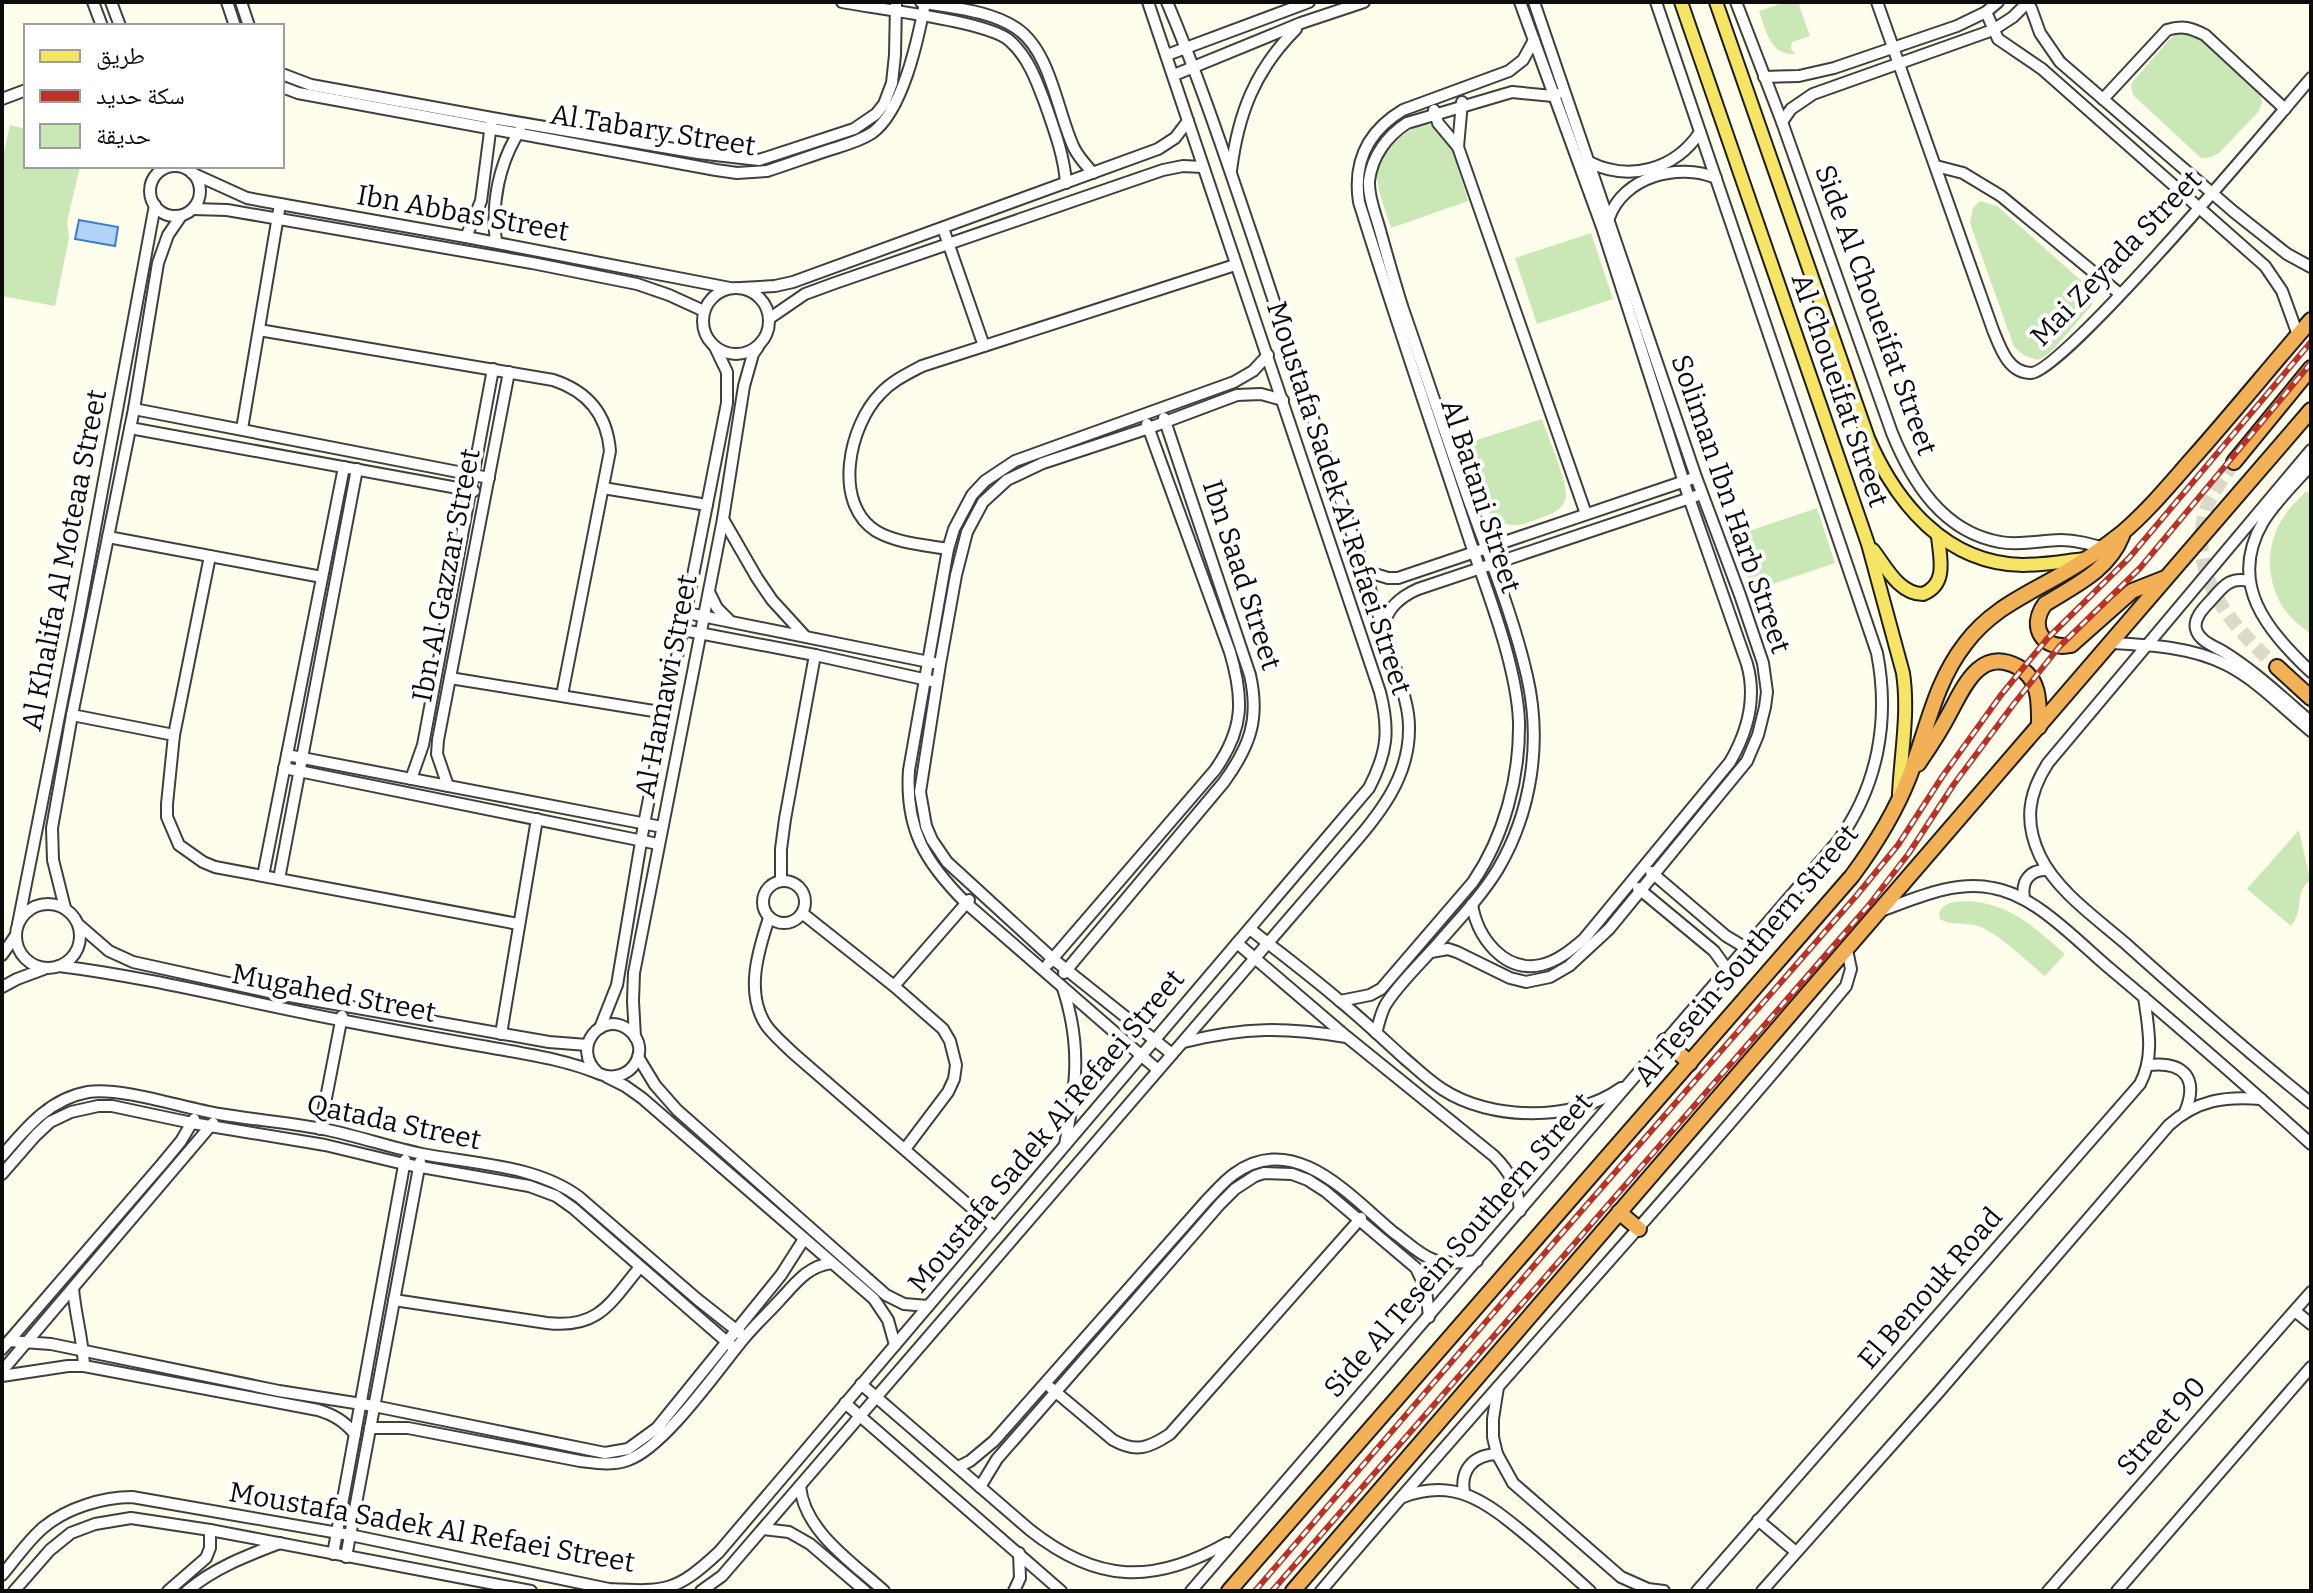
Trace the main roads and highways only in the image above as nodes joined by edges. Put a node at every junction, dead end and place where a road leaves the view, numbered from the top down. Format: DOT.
graph roads {
  1 [pos="1681,2"];
  2 [pos="1716,2"];
  3 [pos="2311,320"];
  4 [pos="2311,368"];
  5 [pos="2311,410"];
  6 [pos="2234,462"];
  7 [pos="2123,532"];
  8 [pos="1938,536"];
  9 [pos="1868,544"];
  10 [pos="2086,559"];
  11 [pos="2167,578"];
  12 [pos="2277,667"];
  13 [pos="2311,698"];
  14 [pos="2039,727"];
  15 [pos="1910,775"];
  16 [pos="1899,803"];
  17 [pos="1665,1041"];
  18 [pos="1690,1063"];
  19 [pos="1619,1212"];
  20 [pos="1639,1229"];
  21 [pos="1229,1591"];
  22 [pos="1293,1591"];
  1 -- 9 [label="main road, Al Choueifat Street"];
  2 -- 8 [label="main road, Al Choueifat Street"];
  3 -- 7 [label="highway, Al Tesein Southern Street"];
  4 -- 6 [label="highway"];
  5 -- 11 [label="highway"];
  7 -- 10 [label="highway, Al Tesein Southern Street"];
  7 -- 11 [label="highway"];
  8 -- 9 [label="main road"];
  8 -- 10 [label="main road, Al Choueifat Street"];
  9 -- 16 [label="main road, Al Choueifat Street"];
  10 -- 15 [label="highway, Al Tesein Southern Street"];
  11 -- 14 [label="highway"];
  12 -- 13 [label="highway"];
  14 -- 15 [label="highway"];
  14 -- 19 [label="highway"];
  15 -- 16 [label="highway, Al Tesein Southern Street"];
  16 -- 18 [label="highway, Al Tesein Southern Street"];
  17 -- 18 [label="highway"];
  18 -- 21 [label="highway, Al Tesein Southern Street"];
  19 -- 20 [label="highway"];
  19 -- 22 [label="highway"];
}
